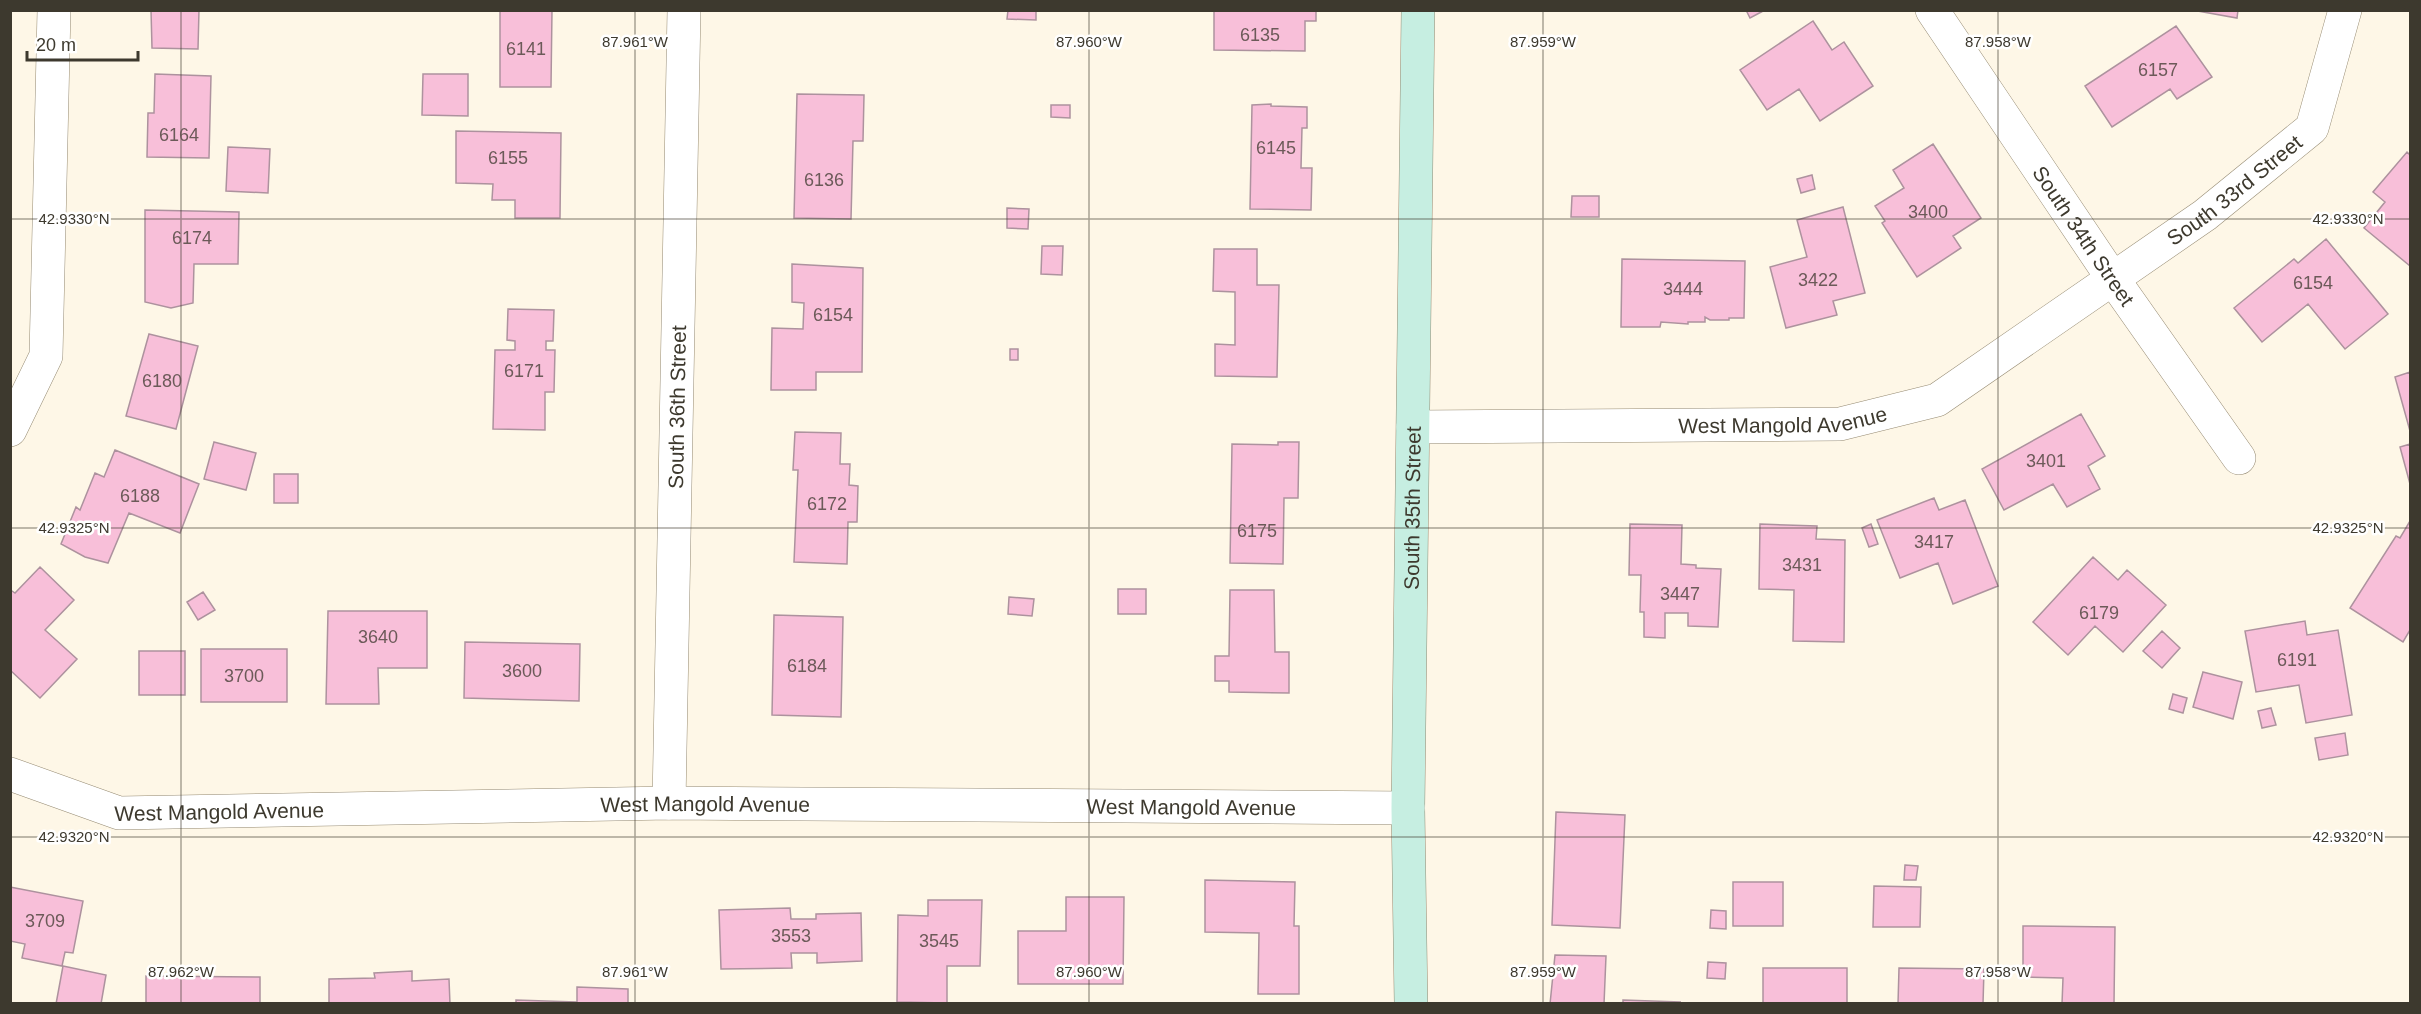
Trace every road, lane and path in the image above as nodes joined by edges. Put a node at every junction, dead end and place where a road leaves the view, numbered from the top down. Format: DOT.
graph roads {
  1 [pos="54,10"];
  2 [pos="684,10"];
  3 [pos="1418,10"];
  4 [pos="1932,10"];
  5 [pos="2345,10"];
  6 [pos="2113,279"];
  7 [pos="1413,427"];
  8 [pos="10,430"];
  9 [pos="2239,458"];
  10 [pos="10,774"];
  11 [pos="669,803"];
  12 [pos="1408,808"];
  13 [pos="1411,1004"];
  1 -- 8 [label="street"];
  2 -- 11 [label="street, South 36th Street"];
  3 -- 7 [label="street, South 35th Street"];
  4 -- 6 [label="street, South 34th Street"];
  5 -- 6 [label="street, South 33rd Street"];
  6 -- 7 [label="street, West Mangold Avenue"];
  6 -- 9 [label="street, South 34th Street"];
  7 -- 12 [label="street, South 35th Street"];
  10 -- 11 [label="street, West Mangold Avenue"];
  11 -- 12 [label="street, West Mangold Avenue"];
  12 -- 13 [label="street, South 35th Street"];
}
